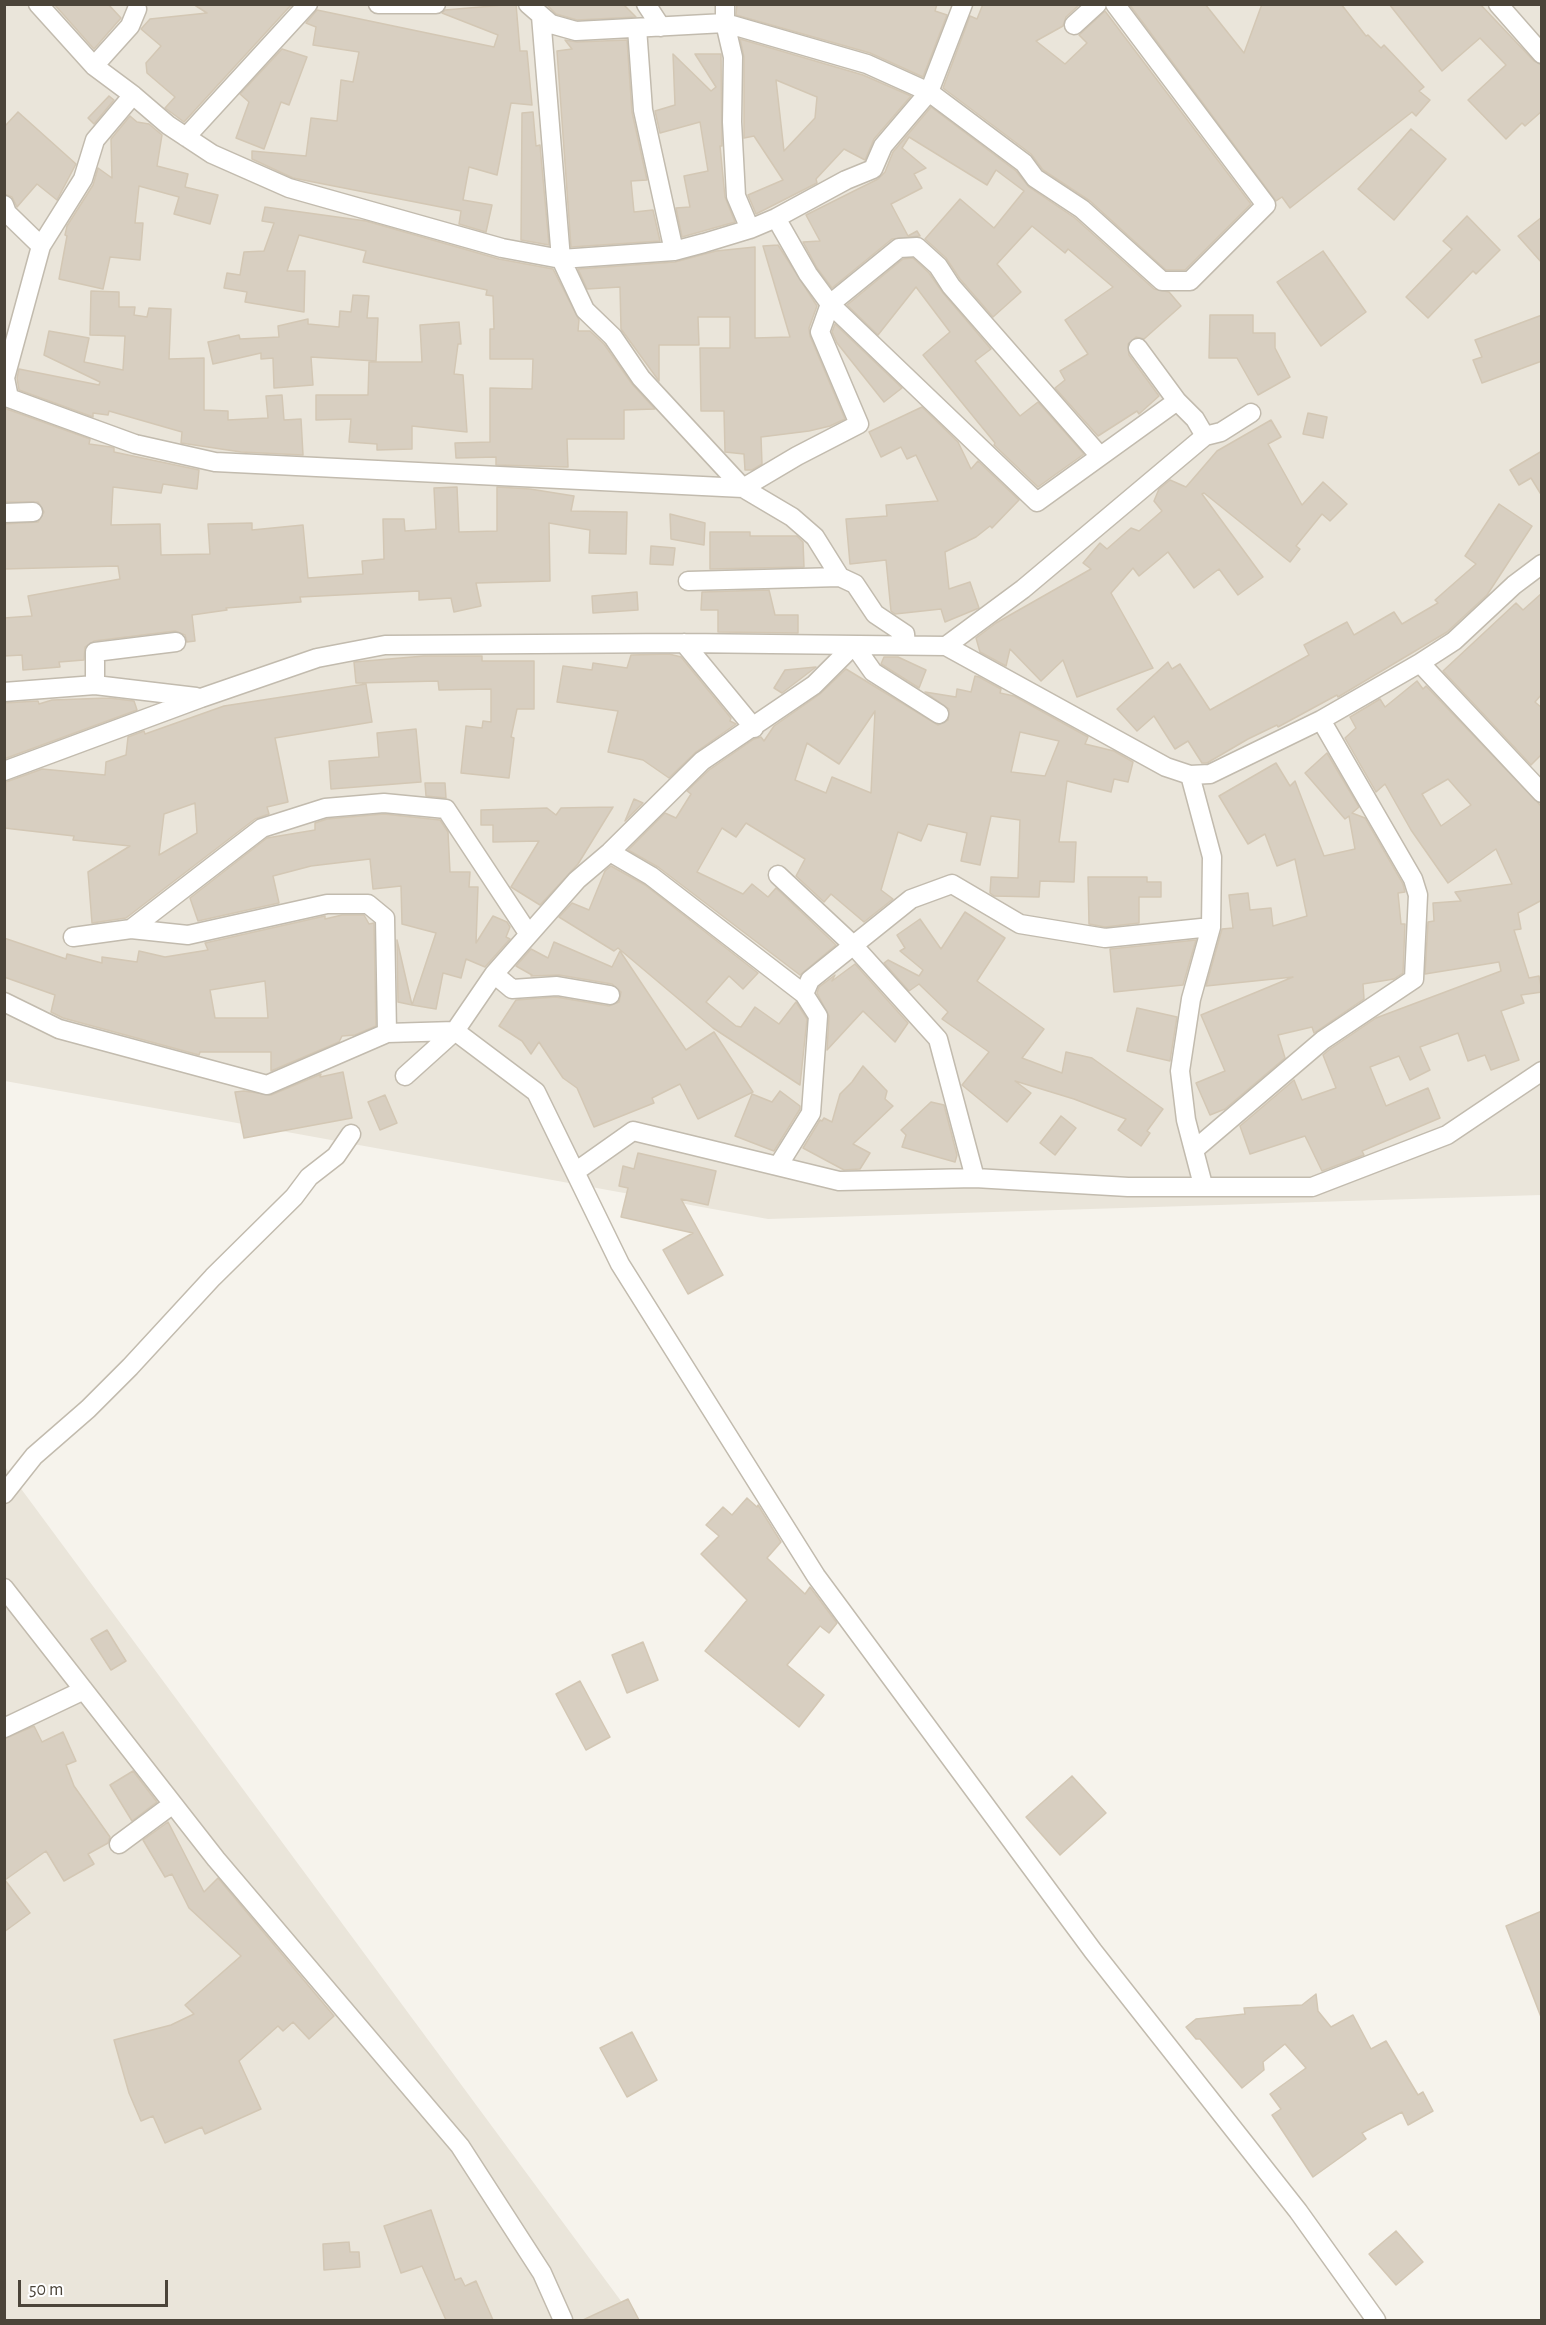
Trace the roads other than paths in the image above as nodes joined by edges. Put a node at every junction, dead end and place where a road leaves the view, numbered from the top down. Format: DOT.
graph roads {
  1 [pos="38,4"];
  2 [pos="309,4"];
  3 [pos="378,4"];
  4 [pos="436,4"];
  5 [pos="646,4"];
  6 [pos="725,4"];
  7 [pos="963,4"];
  8 [pos="1097,4"];
  9 [pos="1115,4"];
  10 [pos="1498,4"];
  11 [pos="137,9"];
  12 [pos="535,10"];
  13 [pos="725,23"];
  14 [pos="1074,25"];
  15 [pos="661,27"];
  16 [pos="637,28"];
  17 [pos="1542,54"];
  18 [pos="94,66"];
  19 [pos="929,92"];
  20 [pos="134,95"];
  21 [pos="186,137"];
  22 [pos="4,205"];
  23 [pos="776,218"];
  24 [pos="750,229"];
  25 [pos="41,246"];
  26 [pos="674,251"];
  27 [pos="561,259"];
  28 [pos="830,304"];
  29 [pos="1138,348"];
  30 [pos="1177,401"];
  31 [pos="1251,413"];
  32 [pos="1205,436"];
  33 [pos="1099,455"];
  34 [pos="743,488"];
  35 [pos="33,512"];
  36 [pos="4,513"];
  37 [pos="1542,564"];
  38 [pos="840,577"];
  39 [pos="688,581"];
  40 [pos="176,642"];
  41 [pos="684,642"];
  42 [pos="854,645"];
  43 [pos="906,645"];
  44 [pos="946,646"];
  45 [pos="1420,663"];
  46 [pos="95,685"];
  47 [pos="4,692"];
  48 [pos="201,698"];
  49 [pos="939,714"];
  50 [pos="1321,720"];
  51 [pos="754,728"];
  52 [pos="4,771"];
  53 [pos="1190,775"];
  54 [pos="1542,794"];
  55 [pos="610,852"];
  56 [pos="778,875"];
  57 [pos="1210,927"];
  58 [pos="131,928"];
  59 [pos="528,933"];
  60 [pos="73,937"];
  61 [pos="852,944"];
  62 [pos="494,974"];
  63 [pos="804,994"];
  64 [pos="610,995"];
  65 [pos="4,1002"];
  66 [pos="455,1031"];
  67 [pos="387,1033"];
  68 [pos="1542,1071"];
  69 [pos="405,1076"];
  70 [pos="351,1134"];
  71 [pos="1194,1150"];
  72 [pos="778,1166"];
  73 [pos="575,1172"];
  74 [pos="975,1178"];
  75 [pos="1203,1185"];
  76 [pos="4,1494"];
  77 [pos="4,1588"];
  78 [pos="84,1690"];
  79 [pos="4,1728"];
  80 [pos="173,1804"];
  81 [pos="119,1844"];
  82 [pos="563,2320"];
  83 [pos="1376,2320"];
  1 -- 18 [label="street"];
  2 -- 21 [label="street"];
  3 -- 4 [label="street"];
  5 -- 15 [label="street"];
  6 -- 13 [label="street"];
  7 -- 19 [label="street"];
  8 -- 14 [label="street"];
  9 -- 19 [label="street"];
  10 -- 17 [label="street"];
  11 -- 18 [label="street"];
  12 -- 16 [label="street"];
  12 -- 27 [label="street"];
  13 -- 15 [label="street"];
  13 -- 19 [label="street"];
  13 -- 24 [label="street"];
  15 -- 16 [label="street"];
  16 -- 26 [label="street"];
  18 -- 20 [label="street"];
  19 -- 23 [label="street"];
  20 -- 21 [label="street"];
  20 -- 25 [label="street"];
  21 -- 27 [label="street"];
  22 -- 25 [label="street"];
  23 -- 24 [label="street"];
  23 -- 28 [label="street"];
  24 -- 26 [label="street"];
  25 -- 34 [label="street"];
  26 -- 27 [label="street"];
  27 -- 34 [label="street"];
  28 -- 33 [label="street"];
  28 -- 33 [label="street"];
  28 -- 34 [label="street"];
  29 -- 30 [label="street"];
  30 -- 32 [label="street"];
  30 -- 33 [label="street"];
  31 -- 32 [label="street"];
  32 -- 44 [label="street"];
  34 -- 38 [label="street"];
  35 -- 36 [label="street"];
  37 -- 45 [label="street"];
  38 -- 39 [label="street"];
  38 -- 43 [label="street"];
  40 -- 46 [label="street"];
  41 -- 42 [label="street"];
  41 -- 48 [label="street"];
  41 -- 51 [label="street"];
  42 -- 43 [label="street"];
  42 -- 49 [label="street"];
  42 -- 51 [label="street"];
  43 -- 44 [label="street"];
  44 -- 53 [label="street"];
  45 -- 50 [label="street"];
  45 -- 54 [label="street"];
  46 -- 47 [label="street"];
  46 -- 48 [label="street"];
  48 -- 52 [label="street"];
  50 -- 53 [label="street"];
  50 -- 71 [label="street"];
  51 -- 55 [label="street"];
  53 -- 57 [label="street"];
  55 -- 59 [label="street"];
  55 -- 63 [label="street"];
  56 -- 61 [label="street"];
  57 -- 61 [label="street"];
  57 -- 71 [label="street"];
  58 -- 59 [label="street"];
  58 -- 60 [label="street"];
  58 -- 67 [label="street"];
  59 -- 62 [label="street"];
  61 -- 63 [label="street"];
  61 -- 74 [label="street"];
  62 -- 64 [label="street"];
  62 -- 66 [label="street"];
  63 -- 72 [label="street"];
  65 -- 67 [label="street"];
  66 -- 67 [label="street"];
  66 -- 69 [label="street"];
  66 -- 73 [label="street"];
  68 -- 75 [label="street"];
  70 -- 76 [label="street"];
  71 -- 75 [label="street"];
  72 -- 73 [label="street"];
  72 -- 74 [label="street"];
  73 -- 83 [label="street"];
  74 -- 75 [label="street"];
  77 -- 78 [label="street"];
  78 -- 79 [label="street"];
  78 -- 80 [label="street"];
  80 -- 81 [label="street"];
  80 -- 82 [label="street"];
}
